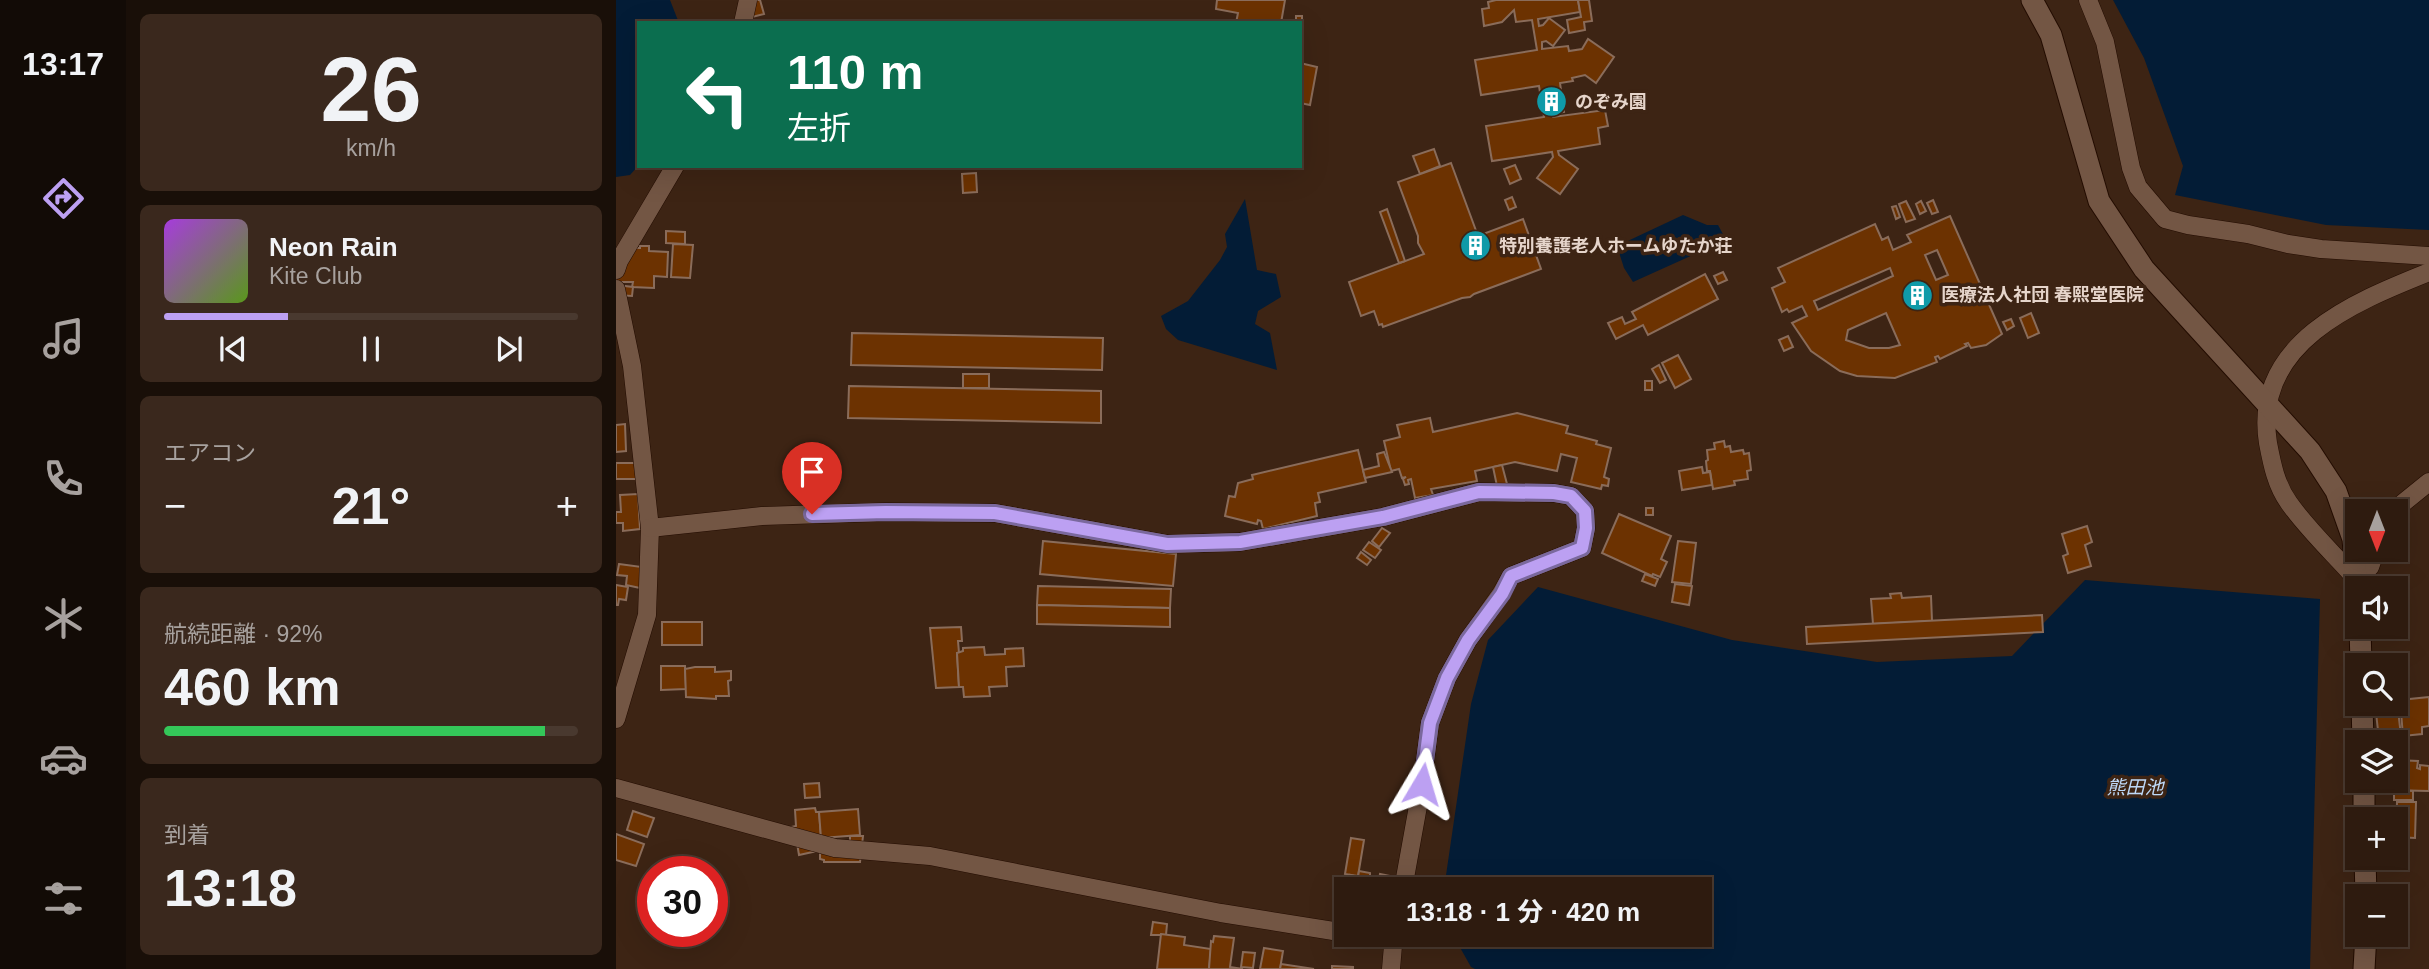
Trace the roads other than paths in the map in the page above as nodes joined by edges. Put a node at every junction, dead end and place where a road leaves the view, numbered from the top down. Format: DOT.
graph roads {
  1 [pos="748,0"];
  2 [pos="2032,0"];
  3 [pos="2088,0"];
  4 [pos="743,21"];
  5 [pos="674,168"];
  6 [pos="2429,256"];
  7 [pos="616,270"];
  8 [pos="2429,272"];
  9 [pos="616,289"];
  10 [pos="2267,405"];
  11 [pos="2429,482"];
  12 [pos="2408,499"];
  13 [pos="650,528"];
  14 [pos="2350,576"];
  15 [pos="2356,576"];
  16 [pos="616,719"];
  17 [pos="616,788"];
  18 [pos="1404,877"];
  19 [pos="1334,931"];
  20 [pos="1392,947"];
  21 [pos="2365,947"];
  22 [pos="1391,969"];
  23 [pos="2364,969"];
  1 -- 4 [label="street"];
  2 -- 10 [label="street"];
  3 -- 6 [label="street"];
  5 -- 7 [label="street"];
  8 -- 10 [label="street"];
  9 -- 13 [label="street"];
  10 -- 14 [label="street"];
  10 -- 15 [label="street"];
  11 -- 12 [label="street"];
  13 -- 16 [label="street"];
  13 -- 18 [label="street"];
  17 -- 19 [label="street"];
  20 -- 22 [label="street"];
  21 -- 23 [label="street"];
}
